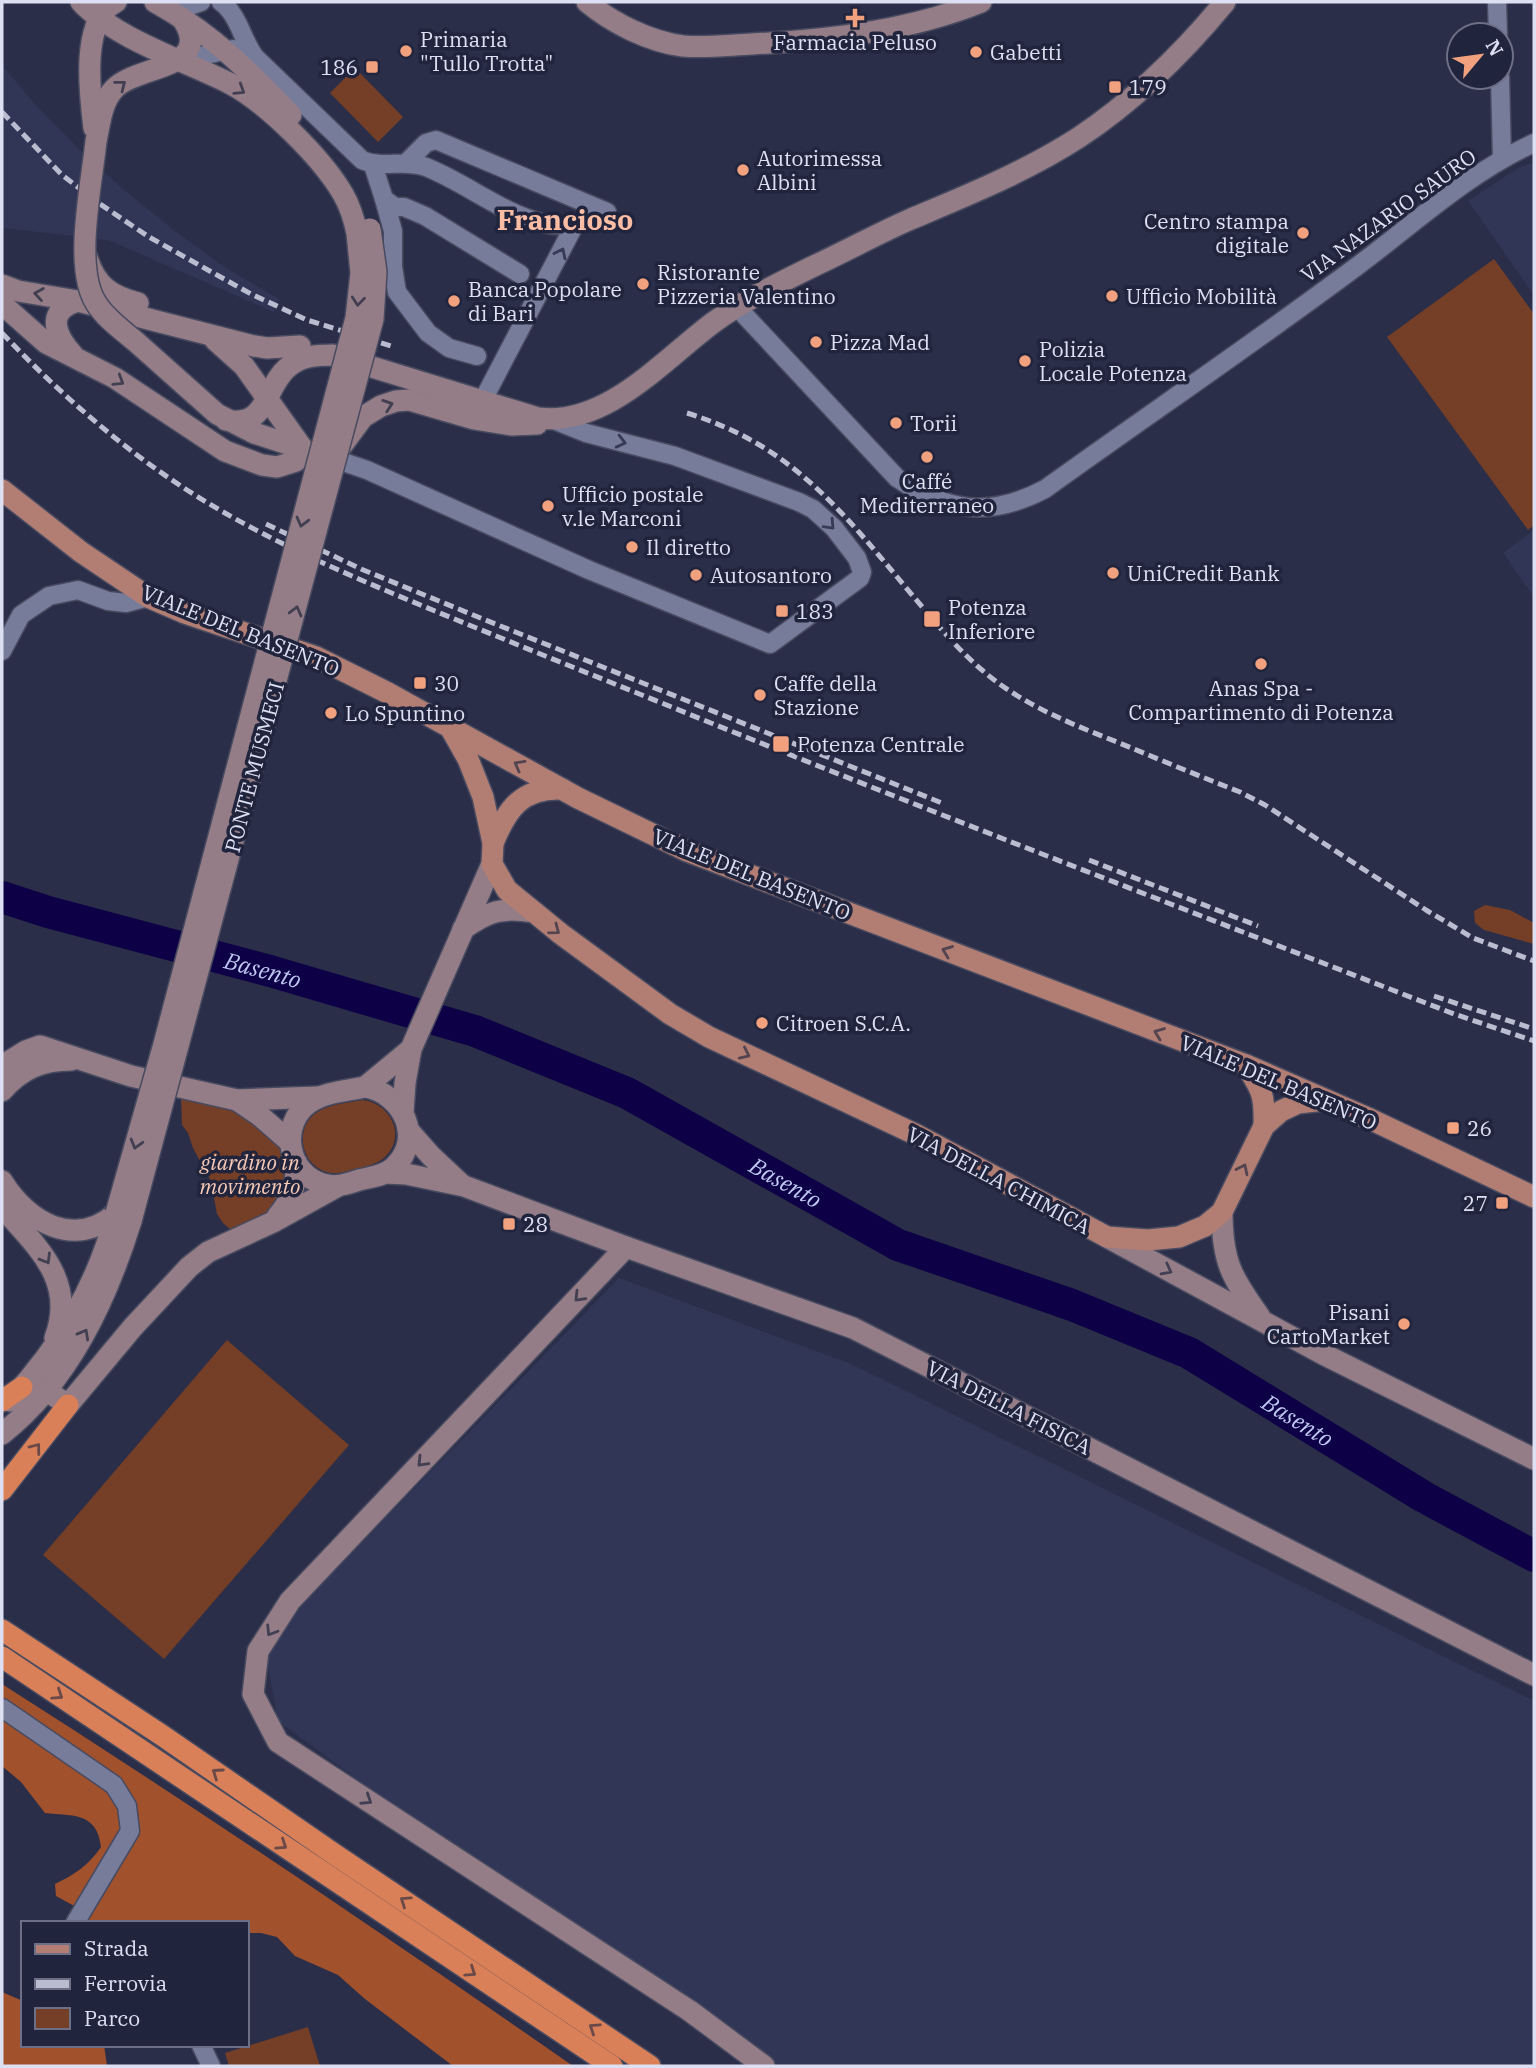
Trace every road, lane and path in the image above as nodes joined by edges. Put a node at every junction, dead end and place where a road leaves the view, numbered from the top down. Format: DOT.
graph roads {
  1 [pos="80,2"];
  2 [pos="116,2"];
  3 [pos="201,2"];
  4 [pos="221,2"];
  5 [pos="587,2"];
  6 [pos="981,2"];
  7 [pos="1225,2"];
  8 [pos="1497,2"];
  9 [pos="168,9"];
  10 [pos="98,18"];
  11 [pos="1498,21"];
  12 [pos="227,50"];
  13 [pos="256,57"];
  14 [pos="178,61"];
  15 [pos="1500,91"];
  16 [pos="96,141"];
  17 [pos="1534,143"];
  18 [pos="1502,159"];
  19 [pos="406,163"];
  20 [pos="373,164"];
  21 [pos="384,199"];
  22 [pos="607,212"];
  23 [pos="364,231"];
  24 [pos="85,246"];
  25 [pos="520,274"];
  26 [pos="2,285"];
  27 [pos="78,301"];
  28 [pos="2,304"];
  29 [pos="736,306"];
  30 [pos="203,333"];
  31 [pos="300,346"];
  32 [pos="333,355"];
  33 [pos="74,356"];
  34 [pos="477,356"];
  35 [pos="249,373"];
  36 [pos="278,379"];
  37 [pos="267,400"];
  38 [pos="483,400"];
  39 [pos="230,420"];
  40 [pos="282,420"];
  41 [pos="556,421"];
  42 [pos="303,449"];
  43 [pos="345,457"];
  44 [pos="2,490"];
  45 [pos="148,597"];
  46 [pos="2,651"];
  47 [pos="450,727"];
  48 [pos="562,789"];
  49 [pos="492,853"];
  50 [pos="533,912"];
  51 [pos="461,930"];
  52 [pos="411,1049"];
  53 [pos="84,1061"];
  54 [pos="1246,1065"];
  55 [pos="2,1066"];
  56 [pos="365,1087"];
  57 [pos="2,1091"];
  58 [pos="318,1097"];
  59 [pos="237,1100"];
  60 [pos="1327,1100"];
  61 [pos="405,1121"];
  62 [pos="1264,1126"];
  63 [pos="293,1152"];
  64 [pos="386,1173"];
  65 [pos="2,1181"];
  66 [pos="338,1186"];
  67 [pos="464,1186"];
  68 [pos="1534,1197"];
  69 [pos="2,1207"];
  70 [pos="1222,1212"];
  71 [pos="124,1217"];
  72 [pos="273,1222"];
  73 [pos="1107,1237"];
  74 [pos="626,1247"];
  75 [pos="1264,1322"];
  76 [pos="44,1360"];
  77 [pos="22,1387"];
  78 [pos="47,1391"];
  79 [pos="2,1401"];
  80 [pos="68,1405"];
  81 [pos="2,1409"];
  82 [pos="2,1434"];
  83 [pos="1534,1459"];
  84 [pos="2,1490"];
  85 [pos="2,1622"];
  86 [pos="2,1630"];
  87 [pos="34,1651"];
  88 [pos="2,1657"];
  89 [pos="1534,1675"];
  90 [pos="2,1708"];
  91 [pos="76,1921"];
  92 [pos="202,2047"];
  93 [pos="211,2066"];
  94 [pos="612,2066"];
  95 [pos="650,2066"];
  96 [pos="764,2066"];
  1 -- 10 [label="street"];
  2 -- 10 [label="street"];
  3 -- 9 [label="street"];
  4 -- 13 [label="street"];
  5 -- 6 [label="street"];
  7 -- 29 [label="street"];
  8 -- 11 [label="street"];
  9 -- 12 [label="street"];
  9 -- 14 [label="street"];
  10 -- 14 [label="street"];
  10 -- 16 [label="street"];
  12 -- 13 [label="street"];
  12 -- 14 [label="street"];
  12 -- 23 [label="street"];
  13 -- 20 [label="street"];
  16 -- 14 [label="street, one-way"];
  14 -- 23 [label="street, one-way"];
  15 -- 18 [label="street"];
  16 -- 24 [label="street, bridge"];
  17 -- 18 [label="street, VIA NAZARIO SAURO"];
  18 -- 29 [label="street, VIA NAZARIO SAURO"];
  19 -- 20 [label="street"];
  19 -- 22 [label="street"];
  38 -- 19 [label="street, one-way"];
  20 -- 21 [label="street"];
  21 -- 25 [label="street"];
  21 -- 34 [label="street"];
  23 -- 43 [label="street, PONTE MUSMECI, bridge"];
  23 -- 71 [label="street, PONTE MUSMECI, one-way, bridge"];
  24 -- 31 [label="street, bridge"];
  24 -- 39 [label="street, bridge"];
  27 -- 26 [label="street, one-way"];
  27 -- 30 [label="street"];
  27 -- 33 [label="street"];
  28 -- 33 [label="street"];
  29 -- 41 [label="street"];
  30 -- 31 [label="street"];
  30 -- 35 [label="street"];
  31 -- 32 [label="street"];
  32 -- 36 [label="street"];
  32 -- 38 [label="street"];
  33 -- 42 [label="street, one-way"];
  35 -- 37 [label="street"];
  35 -- 39 [label="street"];
  36 -- 37 [label="street"];
  36 -- 40 [label="street"];
  37 -- 39 [label="street"];
  37 -- 40 [label="street"];
  38 -- 41 [label="street"];
  39 -- 42 [label="street"];
  40 -- 42 [label="street"];
  43 -- 41 [label="street, one-way"];
  41 -- 43 [label="street, one-way"];
  42 -- 43 [label="street"];
  71 -- 43 [label="street, PONTE MUSMECI, one-way, bridge"];
  44 -- 45 [label="main road, VIALE DEL BASENTO"];
  45 -- 46 [label="street"];
  45 -- 47 [label="main road, VIALE DEL BASENTO"];
  48 -- 47 [label="main road, VIALE DEL BASENTO, one-way"];
  47 -- 49 [label="main road"];
  48 -- 49 [label="main road"];
  54 -- 48 [label="main road, VIALE DEL BASENTO, one-way"];
  49 -- 50 [label="main road, VIA DELLA CHIMICA"];
  49 -- 51 [label="street"];
  50 -- 51 [label="street"];
  50 -- 73 [label="main road, VIA DELLA CHIMICA, one-way"];
  51 -- 52 [label="street"];
  52 -- 56 [label="street"];
  52 -- 61 [label="street"];
  53 -- 55 [label="street"];
  53 -- 57 [label="street"];
  53 -- 59 [label="street"];
  54 -- 60 [label="main road, VIALE DEL BASENTO"];
  54 -- 62 [label="main road"];
  56 -- 58 [label="street"];
  56 -- 61 [label="street"];
  58 -- 59 [label="street"];
  58 -- 63 [label="street"];
  59 -- 63 [label="street"];
  60 -- 62 [label="main road"];
  60 -- 68 [label="main road, VIALE DEL BASENTO"];
  61 -- 64 [label="street"];
  61 -- 67 [label="street"];
  70 -- 62 [label="main road, one-way"];
  63 -- 66 [label="street"];
  63 -- 72 [label="street"];
  64 -- 66 [label="street"];
  64 -- 67 [label="street"];
  65 -- 71 [label="street"];
  66 -- 72 [label="street"];
  67 -- 74 [label="street, VIA DELLA FISICA"];
  69 -- 76 [label="street, one-way"];
  70 -- 73 [label="main road"];
  70 -- 75 [label="street"];
  71 -- 76 [label="street"];
  78 -- 71 [label="street, one-way"];
  72 -- 80 [label="street"];
  73 -- 75 [label="street, VIA DELLA CHIMICA, one-way"];
  74 -- 89 [label="street, VIA DELLA FISICA"];
  74 -- 96 [label="street, one-way"];
  75 -- 83 [label="street, VIA DELLA CHIMICA"];
  76 -- 77 [label="street"];
  77 -- 79 [label="highway"];
  77 -- 81 [label="street"];
  78 -- 80 [label="street"];
  78 -- 82 [label="street"];
  84 -- 80 [label="highway, one-way"];
  85 -- 87 [label="highway"];
  86 -- 87 [label="highway"];
  95 -- 87 [label="highway, one-way"];
  88 -- 94 [label="highway, one-way"];
  90 -- 91 [label="street"];
  92 -- 93 [label="street"];
}
